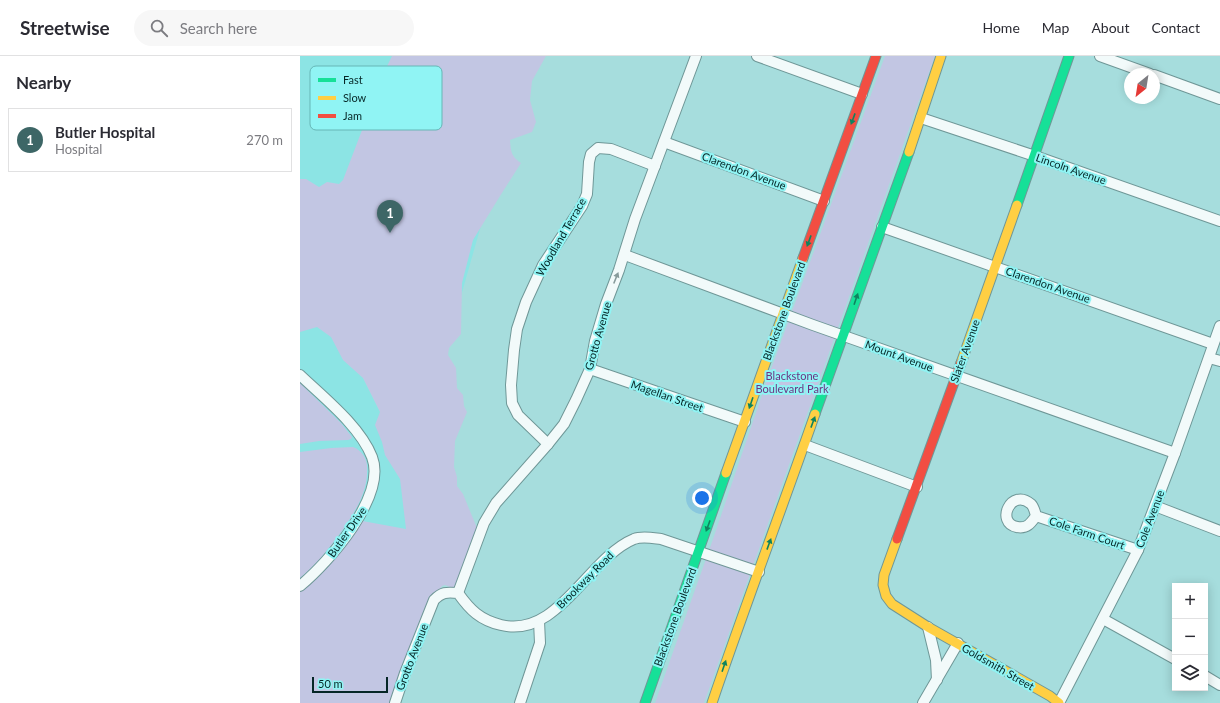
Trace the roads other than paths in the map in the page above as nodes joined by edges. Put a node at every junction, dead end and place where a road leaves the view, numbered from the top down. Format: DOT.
graph roads {
  1 [pos="696,56"];
  2 [pos="757,56"];
  3 [pos="876,56"];
  4 [pos="941,56"];
  5 [pos="1069,56"];
  6 [pos="1100,56"];
  7 [pos="1133,68"];
  8 [pos="1160,77"];
  9 [pos="862,94"];
  10 [pos="1220,99"];
  11 [pos="921,118"];
  12 [pos="664,142"];
  13 [pos="1035,156"];
  14 [pos="654,166"];
  15 [pos="824,201"];
  16 [pos="1220,221"];
  17 [pos="882,227"];
  18 [pos="625,255"];
  19 [pos="995,267"];
  20 [pos="783,314"];
  21 [pos="1220,326"];
  22 [pos="844,336"];
  23 [pos="1213,344"];
  24 [pos="1209,358"];
  25 [pos="1220,361"];
  26 [pos="590,369"];
  27 [pos="300,375"];
  28 [pos="955,376"];
  29 [pos="745,422"];
  30 [pos="548,444"];
  31 [pos="805,445"];
  32 [pos="1175,453"];
  33 [pos="917,487"];
  34 [pos="1155,506"];
  35 [pos="1036,516"];
  36 [pos="1220,531"];
  37 [pos="1138,550"];
  38 [pos="698,551"];
  39 [pos="759,572"];
  40 [pos="300,586"];
  41 [pos="458,593"];
  42 [pos="1103,619"];
  43 [pos="539,621"];
  44 [pos="928,627"];
  45 [pos="958,643"];
  46 [pos="1172,658"];
  47 [pos="1208,678"];
  48 [pos="937,680"];
  49 [pos="1220,685"];
  50 [pos="395,703"];
  51 [pos="520,703"];
  52 [pos="644,703"];
  53 [pos="712,703"];
  54 [pos="924,703"];
  55 [pos="1059,703"];
  1 -- 12 [label="street, Grotto Avenue"];
  2 -- 9 [label="street"];
  3 -- 9 [label="main road, Blackstone Boulevard"];
  4 -- 11 [label="main road"];
  5 -- 13 [label="main road, Slater Avenue"];
  6 -- 7 [label="street"];
  8 -- 10 [label="street"];
  9 -- 15 [label="main road, Blackstone Boulevard, one-way"];
  11 -- 13 [label="street, Lincoln Avenue"];
  11 -- 17 [label="main road"];
  12 -- 14 [label="street, Grotto Avenue"];
  12 -- 15 [label="street, Clarendon Avenue"];
  13 -- 16 [label="street, Lincoln Avenue"];
  13 -- 19 [label="main road, Slater Avenue"];
  14 -- 18 [label="street, Grotto Avenue"];
  14 -- 30 [label="street, Woodland Terrace"];
  15 -- 20 [label="main road, Blackstone Boulevard, one-way"];
  17 -- 19 [label="street, Clarendon Avenue"];
  22 -- 17 [label="main road, one-way"];
  18 -- 20 [label="street, Mount Avenue"];
  26 -- 18 [label="street, Grotto Avenue, one-way"];
  19 -- 23 [label="street, Clarendon Avenue"];
  19 -- 28 [label="main road, Slater Avenue"];
  20 -- 22 [label="street, Mount Avenue"];
  20 -- 29 [label="main road, Blackstone Boulevard, one-way"];
  21 -- 23 [label="street, Cole Avenue"];
  22 -- 28 [label="street, Mount Avenue"];
  31 -- 22 [label="main road, one-way"];
  23 -- 24 [label="street, Cole Avenue"];
  24 -- 25 [label="street"];
  24 -- 32 [label="street, Cole Avenue"];
  26 -- 29 [label="street, Magellan Street"];
  26 -- 30 [label="street, Grotto Avenue"];
  27 -- 40 [label="street, Butler Drive"];
  28 -- 32 [label="street, Mount Avenue"];
  28 -- 33 [label="main road, Slater Avenue"];
  29 -- 38 [label="main road, Blackstone Boulevard, one-way"];
  30 -- 41 [label="street, Grotto Avenue"];
  31 -- 33 [label="street"];
  39 -- 31 [label="main road, one-way"];
  32 -- 34 [label="street, Cole Avenue"];
  33 -- 44 [label="main road, Slater Avenue"];
  34 -- 36 [label="street"];
  34 -- 37 [label="street, Cole Avenue"];
  35 -- 37 [label="street, Cole Farm Court"];
  37 -- 42 [label="street, Cole Avenue"];
  38 -- 39 [label="street, Brookway Road"];
  38 -- 43 [label="street, Brookway Road"];
  38 -- 52 [label="main road, Blackstone Boulevard"];
  53 -- 39 [label="main road, one-way"];
  41 -- 43 [label="street, Brookway Road"];
  41 -- 50 [label="street, Grotto Avenue"];
  42 -- 46 [label="street"];
  42 -- 55 [label="street, Cole Avenue"];
  43 -- 51 [label="street"];
  44 -- 45 [label="main road, Slater Avenue"];
  44 -- 48 [label="street"];
  45 -- 48 [label="street"];
  45 -- 55 [label="main road, Goldsmith Street"];
  47 -- 49 [label="street"];
  48 -- 54 [label="street"];
}
